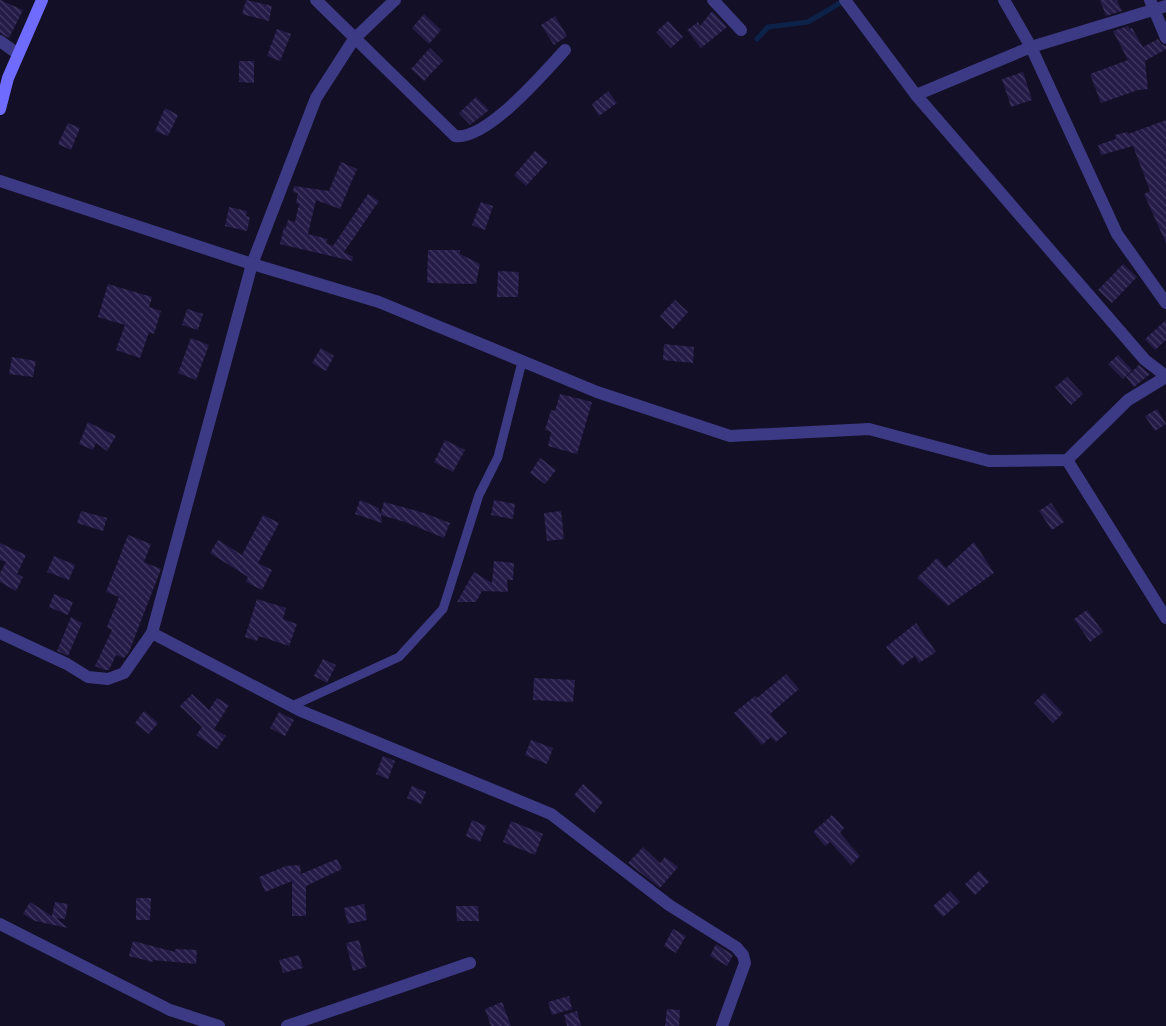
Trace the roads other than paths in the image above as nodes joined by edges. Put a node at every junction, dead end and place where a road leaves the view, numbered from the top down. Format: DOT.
graph roads {
  1 [pos="42,0"];
  2 [pos="316,0"];
  3 [pos="395,0"];
  4 [pos="713,0"];
  5 [pos="1004,0"];
  6 [pos="847,4"];
  7 [pos="1157,5"];
  8 [pos="740,30"];
  9 [pos="1166,38"];
  10 [pos="354,39"];
  11 [pos="0,41"];
  12 [pos="1031,47"];
  13 [pos="565,50"];
  14 [pos="18,54"];
  15 [pos="916,95"];
  16 [pos="0,109"];
  17 [pos="0,181"];
  18 [pos="252,264"];
  19 [pos="1166,303"];
  20 [pos="522,362"];
  21 [pos="1166,376"];
  22 [pos="1067,460"];
  23 [pos="1166,618"];
  24 [pos="0,633"];
  25 [pos="152,633"];
  26 [pos="292,706"];
  27 [pos="0,924"];
  28 [pos="470,963"];
  29 [pos="219,1026"];
  30 [pos="287,1026"];
  31 [pos="722,1026"];
  1 -- 14 [label="street"];
  2 -- 10 [label="street"];
  3 -- 10 [label="street"];
  4 -- 8 [label="street"];
  5 -- 12 [label="street"];
  6 -- 15 [label="street"];
  7 -- 9 [label="street"];
  7 -- 12 [label="street"];
  10 -- 13 [label="street"];
  10 -- 18 [label="street"];
  11 -- 14 [label="street"];
  12 -- 15 [label="street"];
  12 -- 19 [label="street"];
  14 -- 16 [label="street"];
  15 -- 21 [label="street"];
  17 -- 18 [label="street"];
  18 -- 20 [label="street"];
  18 -- 25 [label="street"];
  20 -- 22 [label="street"];
  20 -- 26 [label="lane"];
  21 -- 22 [label="street"];
  22 -- 23 [label="street"];
  24 -- 25 [label="street"];
  25 -- 26 [label="street"];
  26 -- 31 [label="street"];
  27 -- 29 [label="street"];
  28 -- 30 [label="street"];
}
